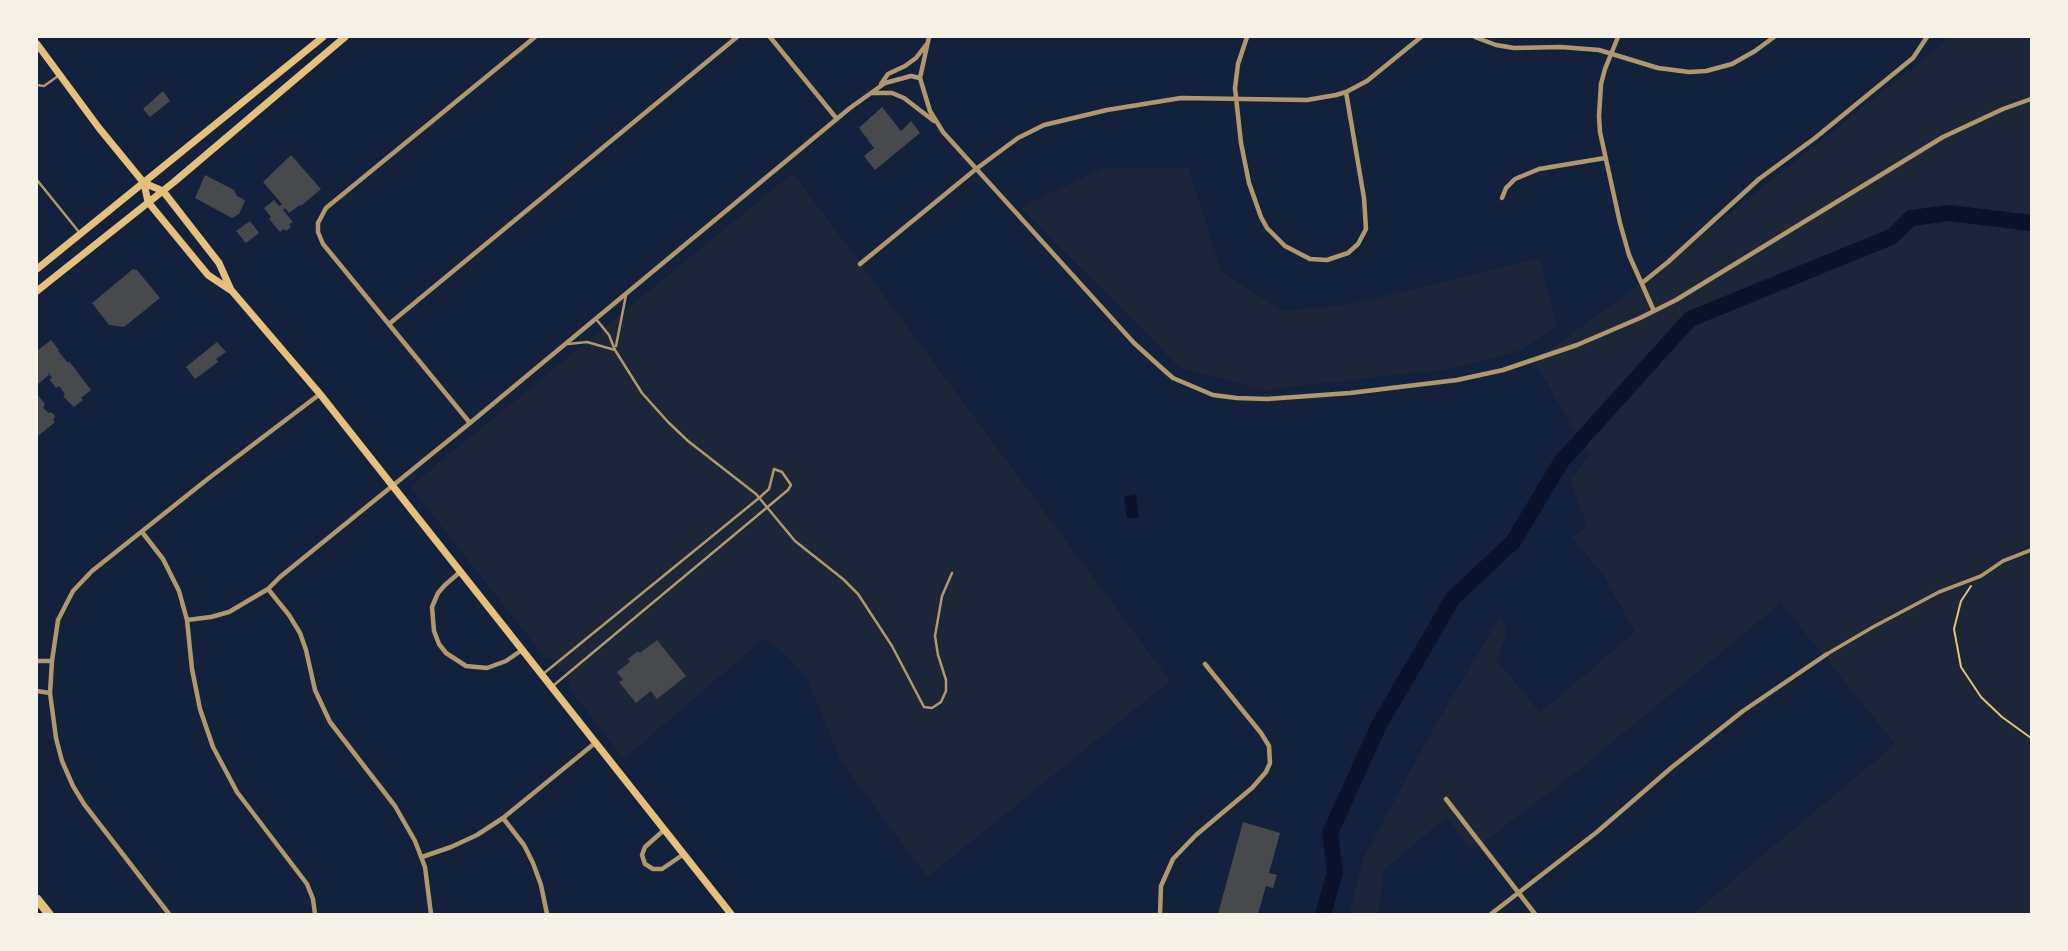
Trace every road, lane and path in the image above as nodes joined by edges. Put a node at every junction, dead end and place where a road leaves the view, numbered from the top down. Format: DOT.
graph roads {
  1 [pos="323,37"];
  2 [pos="345,37"];
  3 [pos="534,37"];
  4 [pos="737,37"];
  5 [pos="770,37"];
  6 [pos="1247,37"];
  7 [pos="1422,37"];
  8 [pos="1475,37"];
  9 [pos="1618,37"];
  10 [pos="1774,37"];
  11 [pos="1927,37"];
  12 [pos="929,39"];
  13 [pos="37,44"];
  14 [pos="1611,54"];
  15 [pos="60,75"];
  16 [pos="920,78"];
  17 [pos="37,85"];
  18 [pos="880,85"];
  19 [pos="1346,92"];
  20 [pos="871,93"];
  21 [pos="1236,99"];
  22 [pos="2031,99"];
  23 [pos="837,119"];
  24 [pos="936,122"];
  25 [pos="1605,158"];
  26 [pos="975,169"];
  27 [pos="37,180"];
  28 [pos="144,183"];
  29 [pos="163,191"];
  30 [pos="1502,198"];
  31 [pos="148,202"];
  32 [pos="80,233"];
  33 [pos="860,264"];
  34 [pos="37,269"];
  35 [pos="1642,283"];
  36 [pos="37,291"];
  37 [pos="232,291"];
  38 [pos="626,293"];
  39 [pos="1654,311"];
  40 [pos="596,319"];
  41 [pos="389,324"];
  42 [pos="562,346"];
  43 [pos="615,350"];
  44 [pos="320,394"];
  45 [pos="470,424"];
  46 [pos="392,486"];
  47 [pos="759,498"];
  48 [pos="768,508"];
  49 [pos="142,532"];
  50 [pos="2031,550"];
  51 [pos="460,572"];
  52 [pos="951,573"];
  53 [pos="1981,576"];
  54 [pos="268,589"];
  55 [pos="187,620"];
  56 [pos="522,650"];
  57 [pos="1827,654"];
  58 [pos="37,661"];
  59 [pos="52,662"];
  60 [pos="1205,664"];
  61 [pos="542,675"];
  62 [pos="552,687"];
  63 [pos="37,691"];
  64 [pos="50,693"];
  65 [pos="2031,738"];
  66 [pos="595,743"];
  67 [pos="1446,799"];
  68 [pos="503,818"];
  69 [pos="664,830"];
  70 [pos="684,854"];
  71 [pos="422,857"];
  72 [pos="1518,894"];
  73 [pos="37,899"];
  74 [pos="49,914"];
  75 [pos="169,914"];
  76 [pos="315,914"];
  77 [pos="431,914"];
  78 [pos="547,914"];
  79 [pos="731,914"];
  80 [pos="1160,914"];
  81 [pos="1491,914"];
  82 [pos="1535,914"];
  1 -- 28 [label="main road"];
  2 -- 29 [label="main road"];
  3 -- 41 [label="street"];
  4 -- 41 [label="street"];
  5 -- 23 [label="street"];
  6 -- 21 [label="street"];
  7 -- 19 [label="street"];
  8 -- 14 [label="street"];
  9 -- 14 [label="street"];
  10 -- 14 [label="street"];
  11 -- 35 [label="street"];
  12 -- 16 [label="street"];
  12 -- 18 [label="street"];
  13 -- 15 [label="main road"];
  14 -- 25 [label="street"];
  15 -- 17 [label="lane"];
  15 -- 28 [label="main road"];
  16 -- 18 [label="street"];
  16 -- 24 [label="street"];
  18 -- 20 [label="street"];
  19 -- 21 [label="street"];
  19 -- 21 [label="street"];
  20 -- 23 [label="street"];
  20 -- 24 [label="street"];
  21 -- 26 [label="street"];
  22 -- 39 [label="street"];
  23 -- 38 [label="street"];
  24 -- 26 [label="street"];
  25 -- 30 [label="street"];
  25 -- 35 [label="street"];
  26 -- 33 [label="street"];
  26 -- 39 [label="street"];
  27 -- 32 [label="lane"];
  28 -- 29 [label="main road"];
  28 -- 31 [label="main road"];
  28 -- 32 [label="main road"];
  29 -- 31 [label="main road"];
  29 -- 37 [label="main road"];
  31 -- 36 [label="main road"];
  31 -- 37 [label="main road"];
  32 -- 34 [label="main road"];
  35 -- 39 [label="street"];
  37 -- 44 [label="main road"];
  38 -- 40 [label="street"];
  38 -- 43 [label="lane"];
  40 -- 42 [label="street"];
  40 -- 43 [label="lane"];
  41 -- 45 [label="street"];
  42 -- 43 [label="lane"];
  42 -- 45 [label="street"];
  43 -- 47 [label="lane"];
  44 -- 46 [label="main road"];
  44 -- 49 [label="street"];
  45 -- 46 [label="street"];
  46 -- 51 [label="main road"];
  46 -- 54 [label="street"];
  47 -- 48 [label="lane"];
  47 -- 48 [label="lane"];
  47 -- 61 [label="lane"];
  48 -- 52 [label="lane"];
  48 -- 62 [label="lane"];
  49 -- 55 [label="street"];
  49 -- 59 [label="street"];
  50 -- 53 [label="street"];
  51 -- 56 [label="main road"];
  51 -- 56 [label="street"];
  53 -- 57 [label="street"];
  53 -- 65 [label="path"];
  54 -- 55 [label="street"];
  54 -- 71 [label="street"];
  55 -- 76 [label="street"];
  56 -- 61 [label="main road"];
  57 -- 72 [label="street"];
  58 -- 59 [label="street"];
  59 -- 64 [label="street"];
  60 -- 80 [label="street"];
  61 -- 62 [label="main road"];
  62 -- 66 [label="main road"];
  63 -- 64 [label="street"];
  64 -- 75 [label="street"];
  66 -- 68 [label="street"];
  66 -- 69 [label="main road"];
  67 -- 72 [label="street"];
  68 -- 71 [label="street"];
  68 -- 78 [label="street"];
  69 -- 70 [label="main road"];
  69 -- 70 [label="street"];
  70 -- 79 [label="main road"];
  71 -- 77 [label="street"];
  72 -- 81 [label="street"];
  72 -- 82 [label="street"];
  73 -- 74 [label="highway"];
}
